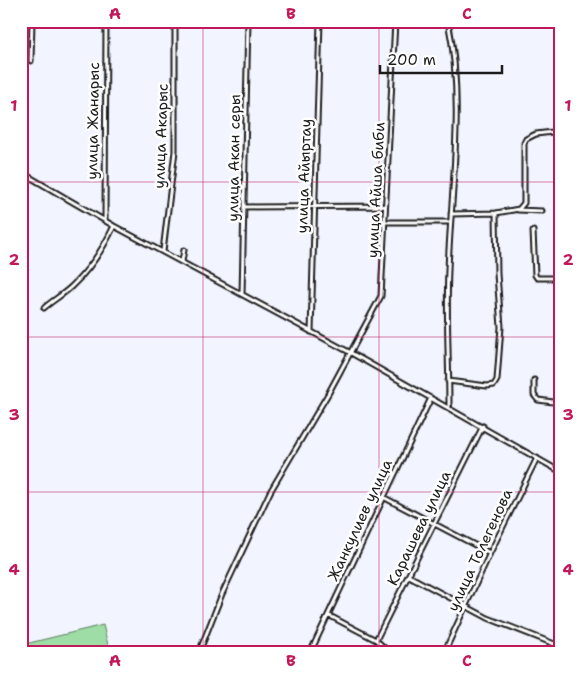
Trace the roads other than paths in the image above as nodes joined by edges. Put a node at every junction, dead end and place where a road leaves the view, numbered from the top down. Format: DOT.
graph roads {
  1 [pos="32,21"];
  2 [pos="106,21"];
  3 [pos="175,21"];
  4 [pos="248,21"];
  5 [pos="320,21"];
  6 [pos="395,21"];
  7 [pos="448,21"];
  8 [pos="31,61"];
  9 [pos="561,131"];
  10 [pos="21,172"];
  11 [pos="315,206"];
  12 [pos="385,206"];
  13 [pos="244,207"];
  14 [pos="517,210"];
  15 [pos="542,211"];
  16 [pos="496,213"];
  17 [pos="451,214"];
  18 [pos="105,220"];
  19 [pos="384,222"];
  20 [pos="450,222"];
  21 [pos="114,226"];
  22 [pos="533,231"];
  23 [pos="184,250"];
  24 [pos="163,252"];
  25 [pos="182,261"];
  26 [pos="561,278"];
  27 [pos="242,294"];
  28 [pos="44,308"];
  29 [pos="311,332"];
  30 [pos="351,353"];
  31 [pos="534,380"];
  32 [pos="448,381"];
  33 [pos="431,398"];
  34 [pos="561,403"];
  35 [pos="448,407"];
  36 [pos="483,426"];
  37 [pos="537,458"];
  38 [pos="561,472"];
  39 [pos="383,497"];
  40 [pos="434,524"];
  41 [pos="490,553"];
  42 [pos="409,576"];
  43 [pos="465,607"];
  44 [pos="328,615"];
  45 [pos="561,636"];
  46 [pos="376,640"];
  47 [pos="557,645"];
  48 [pos="202,653"];
  49 [pos="310,653"];
  50 [pos="390,653"];
  51 [pos="444,653"];
  52 [pos="555,653"];
  1 -- 8 [label="street"];
  2 -- 18 [label="street, улица Жанарыс"];
  3 -- 24 [label="street, улица Акарыс"];
  4 -- 13 [label="street, улица Акан серы"];
  5 -- 11 [label="street, улица Айыртау"];
  6 -- 12 [label="street, улица Айша биби"];
  7 -- 17 [label="street"];
  9 -- 14 [label="street"];
  10 -- 18 [label="street"];
  11 -- 12 [label="street"];
  11 -- 13 [label="street"];
  11 -- 29 [label="street, улица Айыртау"];
  12 -- 19 [label="street, улица Айша биби"];
  13 -- 27 [label="street, улица Акан серы"];
  14 -- 15 [label="street"];
  14 -- 16 [label="street"];
  16 -- 17 [label="street"];
  16 -- 32 [label="street"];
  17 -- 20 [label="street"];
  18 -- 21 [label="street"];
  19 -- 20 [label="street"];
  19 -- 30 [label="street, улица Айша биби"];
  20 -- 32 [label="street"];
  21 -- 24 [label="street"];
  21 -- 28 [label="street"];
  22 -- 26 [label="street"];
  23 -- 25 [label="street"];
  24 -- 25 [label="street"];
  25 -- 27 [label="street"];
  27 -- 29 [label="street"];
  29 -- 30 [label="street"];
  30 -- 33 [label="street"];
  30 -- 48 [label="street, улица Айша биби"];
  31 -- 34 [label="street"];
  32 -- 35 [label="street"];
  33 -- 35 [label="street"];
  33 -- 39 [label="street, Жанкулиев улица"];
  35 -- 36 [label="street"];
  36 -- 37 [label="street"];
  36 -- 40 [label="street, Карашева улица"];
  37 -- 38 [label="street"];
  37 -- 41 [label="street, улица Толегенова"];
  39 -- 40 [label="street"];
  39 -- 44 [label="street, Жанкулиев улица"];
  40 -- 41 [label="street"];
  40 -- 42 [label="street, Карашева улица"];
  41 -- 43 [label="street, улица Толегенова"];
  42 -- 43 [label="street"];
  42 -- 46 [label="street, Карашева улица"];
  43 -- 47 [label="street"];
  43 -- 51 [label="street, улица Толегенова"];
  44 -- 46 [label="street"];
  44 -- 49 [label="street, Жанкулиев улица"];
  45 -- 47 [label="main road"];
  46 -- 50 [label="street"];
  47 -- 52 [label="main road"];
}
